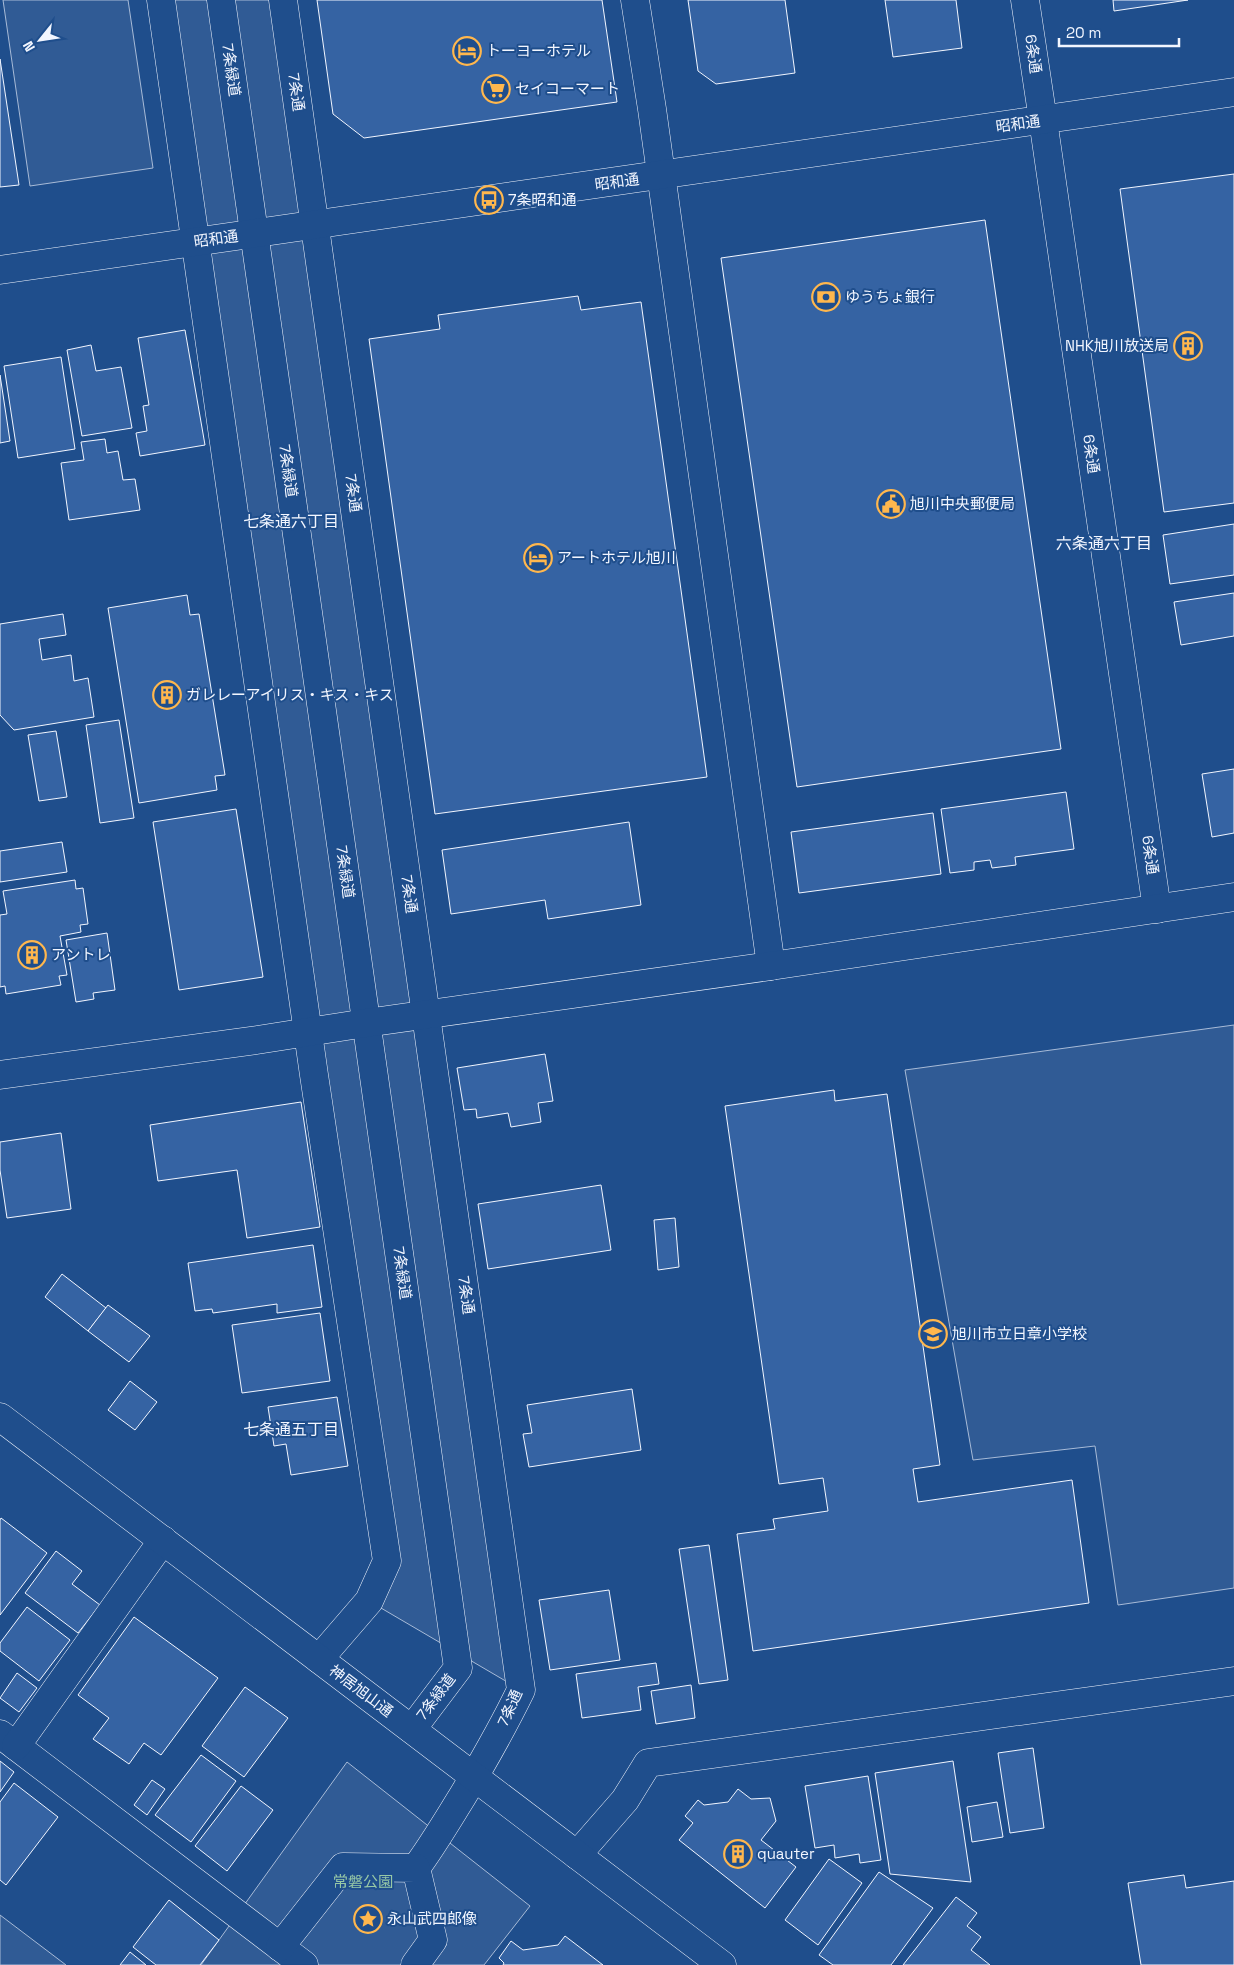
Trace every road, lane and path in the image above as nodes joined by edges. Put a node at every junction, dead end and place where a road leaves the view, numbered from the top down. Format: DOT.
graph roads {
  1 [pos="161,0"];
  2 [pos="221,0"];
  3 [pos="283,0"];
  4 [pos="634,0"];
  5 [pos="1025,0"];
  6 [pos="1234,92"];
  7 [pos="1043,120"];
  8 [pos="661,176"];
  9 [pos="315,226"];
  10 [pos="254,234"];
  11 [pos="195,242"];
  12 [pos="0,270"];
  13 [pos="1234,897"];
  14 [pos="1157,909"];
  15 [pos="771,966"];
  16 [pos="427,1016"];
  17 [pos="366,1023"];
  18 [pos="309,1032"];
  19 [pos="0,1075"];
  20 [pos="0,1417"];
  21 [pos="163,1540"];
  22 [pos="319,1659"];
  23 [pos="1234,1681"];
  24 [pos="412,1729"];
  25 [pos="8,1740"];
  26 [pos="474,1777"];
  27 [pos="577,1855"];
  28 [pos="416,1868"];
  29 [pos="280,1947"];
  30 [pos="304,1965"];
  31 [pos="415,1965"];
  32 [pos="722,1965"];
  1 -- 11 [label="main road"];
  2 -- 10 [label="main road, 7条緑道"];
  3 -- 9 [label="main road, 7条通"];
  4 -- 8 [label="main road"];
  5 -- 7 [label="main road, 6条通"];
  6 -- 7 [label="main road, 昭和通"];
  7 -- 8 [label="main road, 昭和通"];
  7 -- 14 [label="main road, 6条通"];
  8 -- 9 [label="main road, 昭和通"];
  8 -- 15 [label="main road"];
  9 -- 10 [label="main road, 昭和通"];
  9 -- 16 [label="main road, 7条通"];
  10 -- 11 [label="main road, 昭和通"];
  10 -- 17 [label="main road, 7条緑道"];
  11 -- 12 [label="main road, 昭和通"];
  11 -- 18 [label="main road"];
  13 -- 14 [label="main road"];
  14 -- 15 [label="main road"];
  15 -- 16 [label="main road"];
  16 -- 17 [label="main road"];
  16 -- 26 [label="main road, 7条通"];
  17 -- 18 [label="main road"];
  17 -- 24 [label="main road, 7条緑道"];
  18 -- 19 [label="main road"];
  18 -- 22 [label="main road"];
  20 -- 21 [label="main road, 神居旭山通"];
  21 -- 22 [label="main road, 神居旭山通"];
  21 -- 25 [label="main road"];
  22 -- 24 [label="main road, 神居旭山通"];
  23 -- 27 [label="main road"];
  24 -- 26 [label="main road, 神居旭山通"];
  25 -- 29 [label="main road"];
  26 -- 27 [label="main road, 神居旭山通"];
  26 -- 28 [label="main road, 7条通"];
  27 -- 32 [label="main road, 神居旭山通"];
  28 -- 29 [label="main road"];
  28 -- 31 [label="main road"];
  29 -- 30 [label="main road"];
}
